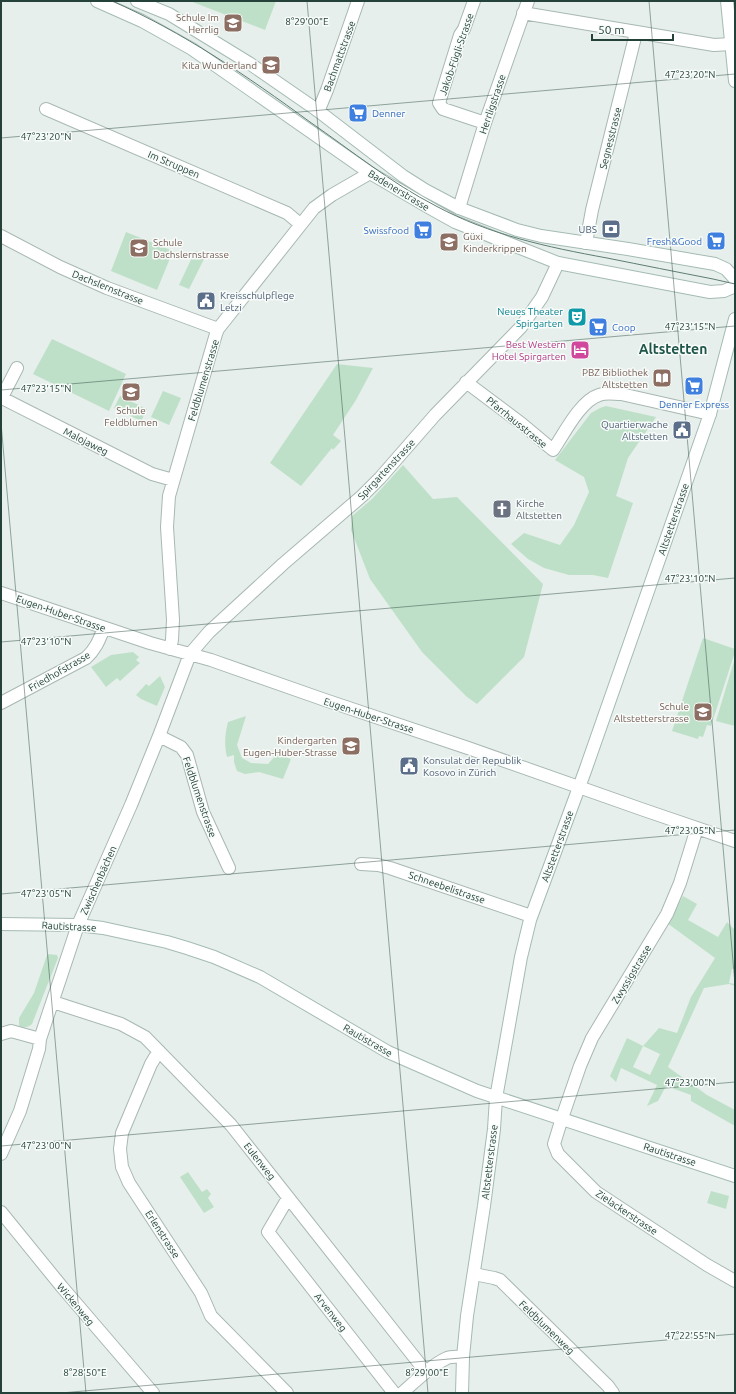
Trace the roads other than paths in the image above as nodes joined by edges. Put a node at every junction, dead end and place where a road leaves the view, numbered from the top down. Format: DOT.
graph roads {
  1 [pos="96,1"];
  2 [pos="137,1"];
  3 [pos="358,1"];
  4 [pos="474,1"];
  5 [pos="528,1"];
  6 [pos="727,1"];
  7 [pos="523,13"];
  8 [pos="636,33"];
  9 [pos="731,44"];
  10 [pos="735,81"];
  11 [pos="46,109"];
  12 [pos="317,110"];
  13 [pos="485,123"];
  14 [pos="383,160"];
  15 [pos="370,173"];
  16 [pos="459,208"];
  17 [pos="300,224"];
  18 [pos="1,236"];
  19 [pos="586,243"];
  20 [pos="558,263"];
  21 [pos="735,279"];
  22 [pos="735,286"];
  23 [pos="735,320"];
  24 [pos="218,329"];
  25 [pos="17,368"];
  26 [pos="466,382"];
  27 [pos="1,399"];
  28 [pos="710,414"];
  29 [pos="173,480"];
  30 [pos="1,593"];
  31 [pos="104,628"];
  32 [pos="170,649"];
  33 [pos="190,654"];
  34 [pos="1,703"];
  35 [pos="159,736"];
  36 [pos="579,787"];
  37 [pos="697,828"];
  38 [pos="735,841"];
  39 [pos="361,864"];
  40 [pos="229,868"];
  41 [pos="532,916"];
  42 [pos="1,924"];
  43 [pos="78,925"];
  44 [pos="53,1002"];
  45 [pos="1,1034"];
  46 [pos="40,1039"];
  47 [pos="159,1051"];
  48 [pos="496,1098"];
  49 [pos="562,1118"];
  50 [pos="1,1154"];
  51 [pos="735,1176"];
  52 [pos="288,1198"];
  53 [pos="1,1212"];
  54 [pos="474,1274"];
  55 [pos="735,1281"];
  56 [pos="463,1357"];
  57 [pos="426,1372"];
  58 [pos="153,1393"];
  59 [pos="287,1393"];
  60 [pos="394,1393"];
  61 [pos="402,1393"];
  62 [pos="462,1393"];
  63 [pos="613,1393"];
  1 -- 15 [label="street, Badenerstrasse"];
  2 -- 12 [label="street, Badenerstrasse"];
  3 -- 12 [label="street, Bachmattstrasse"];
  4 -- 13 [label="street, Jakob-Fügli-Strasse"];
  5 -- 7 [label="street, Herrligstrasse"];
  6 -- 9 [label="street"];
  7 -- 8 [label="street"];
  7 -- 13 [label="street, Herrligstrasse"];
  8 -- 9 [label="street"];
  8 -- 19 [label="street, Segnesstrasse"];
  9 -- 10 [label="street"];
  11 -- 17 [label="street, Im Struppen"];
  12 -- 14 [label="street, Badenerstrasse"];
  13 -- 16 [label="street, Herrligstrasse"];
  14 -- 15 [label="street, Feldblumenstrasse"];
  14 -- 16 [label="street, Badenerstrasse"];
  15 -- 17 [label="street, Feldblumenstrasse"];
  15 -- 20 [label="street, Badenerstrasse"];
  16 -- 19 [label="street, Badenerstrasse"];
  17 -- 24 [label="street, Feldblumenstrasse"];
  18 -- 24 [label="street, Dachslernstrasse"];
  19 -- 21 [label="street, Badenerstrasse"];
  20 -- 22 [label="street, Badenerstrasse"];
  20 -- 26 [label="street, Spirgartenstrasse"];
  23 -- 28 [label="street, Altstetterstrasse"];
  24 -- 29 [label="street, Feldblumenstrasse"];
  25 -- 27 [label="street, Malojaweg"];
  26 -- 28 [label="street, Pfarrhausstrasse"];
  26 -- 33 [label="street, Spirgartenstrasse"];
  27 -- 29 [label="street, Malojaweg"];
  28 -- 36 [label="street, Altstetterstrasse"];
  29 -- 32 [label="street, Feldblumenstrasse"];
  30 -- 31 [label="street, Eugen-Huber-Strasse"];
  31 -- 32 [label="street, Eugen-Huber-Strasse"];
  31 -- 34 [label="street, Friedhofstrasse"];
  32 -- 33 [label="street, Eugen-Huber-Strasse"];
  33 -- 35 [label="street, Zwischenbächen"];
  33 -- 36 [label="street, Eugen-Huber-Strasse"];
  35 -- 40 [label="street, Feldblumenstrasse"];
  35 -- 43 [label="street, Zwischenbächen"];
  36 -- 37 [label="street, Eugen-Huber-Strasse"];
  36 -- 41 [label="street, Altstetterstrasse"];
  37 -- 38 [label="street, Eugen-Huber-Strasse"];
  37 -- 49 [label="street, Zwyssigstrasse"];
  39 -- 41 [label="street, Schneebelistrasse"];
  41 -- 48 [label="street, Altstetterstrasse"];
  42 -- 43 [label="street, Rautistrasse"];
  43 -- 44 [label="street, Zwischenbächen"];
  43 -- 48 [label="street, Rautistrasse"];
  44 -- 46 [label="street, Zwischenbächen"];
  44 -- 47 [label="street, Eulenweg"];
  45 -- 46 [label="street"];
  46 -- 50 [label="street, Zwischenbächen"];
  47 -- 52 [label="street, Eulenweg"];
  47 -- 59 [label="street, Erlenstrasse"];
  48 -- 49 [label="street, Rautistrasse"];
  48 -- 54 [label="street, Altstetterstrasse"];
  49 -- 51 [label="street, Rautistrasse"];
  49 -- 55 [label="street, Zielackerstrasse"];
  52 -- 57 [label="street, Eulenweg"];
  52 -- 60 [label="street, Arvenweg"];
  53 -- 58 [label="street, Wickenweg"];
  54 -- 56 [label="street, Altstetterstrasse"];
  54 -- 63 [label="street, Feldblumenweg"];
  56 -- 57 [label="street"];
  56 -- 62 [label="street, Altstetterstrasse"];
  57 -- 61 [label="street"];
}
